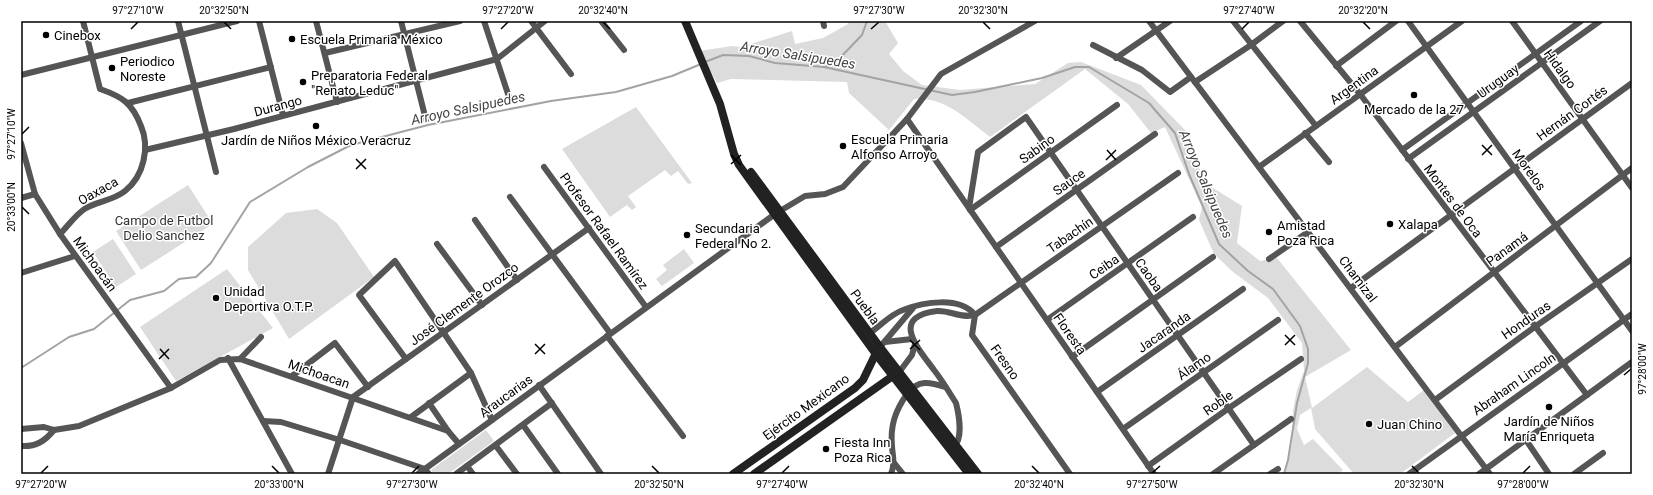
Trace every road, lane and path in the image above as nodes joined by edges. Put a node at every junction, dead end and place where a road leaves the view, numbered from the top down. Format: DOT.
graph roads {
  1 [pos="83,21"];
  2 [pos="178,21"];
  3 [pos="237,21"];
  4 [pos="259,21"];
  5 [pos="316,21"];
  6 [pos="401,21"];
  7 [pos="460,21"];
  8 [pos="484,21"];
  9 [pos="531,21"];
  10 [pos="545,21"];
  11 [pos="601,21"];
  12 [pos="1035,21"];
  13 [pos="1149,21"];
  14 [pos="1170,21"];
  15 [pos="1233,21"];
  16 [pos="1283,21"];
  17 [pos="1300,21"];
  18 [pos="1396,21"];
  19 [pos="1408,21"];
  20 [pos="1462,21"];
  21 [pos="1512,21"];
  22 [pos="1581,21"];
  23 [pos="1600,21"];
  24 [pos="686,23"];
  25 [pos="536,27"];
  26 [pos="1157,31"];
  27 [pos="182,35"];
  28 [pos="404,35"];
  29 [pos="1093,45"];
  30 [pos="1251,45"];
  31 [pos="1427,46"];
  32 [pos="624,50"];
  33 [pos="325,53"];
  34 [pos="1536,54"];
  35 [pos="92,57"];
  36 [pos="1116,58"];
  37 [pos="497,59"];
  38 [pos="1542,63"];
  39 [pos="1336,66"];
  40 [pos="271,67"];
  41 [pos="571,74"];
  42 [pos="21,75"];
  43 [pos="1193,79"];
  44 [pos="416,81"];
  45 [pos="1632,83"];
  46 [pos="194,85"];
  47 [pos="1360,94"];
  48 [pos="509,97"];
  49 [pos="128,102"];
  50 [pos="337,102"];
  51 [pos="1468,103"];
  52 [pos="1117,105"];
  53 [pos="1474,112"];
  54 [pos="283,115"];
  55 [pos="907,119"];
  56 [pos="1583,119"];
  57 [pos="426,120"];
  58 [pos="1316,126"];
  59 [pos="1305,133"];
  60 [pos="207,134"];
  61 [pos="1155,134"];
  62 [pos="21,143"];
  63 [pos="145,150"];
  64 [pos="1402,150"];
  65 [pos="1051,152"];
  66 [pos="1408,159"];
  67 [pos="1329,162"];
  68 [pos="544,167"];
  69 [pos="1259,167"];
  70 [pos="1632,168"];
  71 [pos="1514,169"];
  72 [pos="216,172"];
  73 [pos="1178,173"];
  74 [pos="1622,175"];
  75 [pos="1632,188"];
  76 [pos="1077,190"];
  77 [pos="35,194"];
  78 [pos="510,197"];
  79 [pos="21,198"];
  80 [pos="970,209"];
  81 [pos="778,212"];
  82 [pos="1450,216"];
  83 [pos="1193,217"];
  84 [pos="475,220"];
  85 [pos="1102,226"];
  86 [pos="1556,227"];
  87 [pos="589,228"];
  88 [pos="1308,232"];
  89 [pos="60,234"];
  90 [pos="437,244"];
  91 [pos="996,247"];
  92 [pos="552,255"];
  93 [pos="75,256"];
  94 [pos="1212,257"];
  95 [pos="1268,259"];
  96 [pos="1632,259"];
  97 [pos="1128,263"];
  98 [pos="1494,272"];
  99 [pos="21,273"];
  100 [pos="517,280"];
  101 [pos="1021,283"];
  102 [pos="1598,283"];
  103 [pos="1350,288"];
  104 [pos="1243,289"];
  105 [pos="1153,299"];
  106 [pos="482,305"];
  107 [pos="646,307"];
  108 [pos="913,308"];
  109 [pos="1632,314"];
  110 [pos="975,315"];
  111 [pos="1047,320"];
  112 [pos="1278,320"];
  113 [pos="1624,320"];
  114 [pos="1536,326"];
  115 [pos="1632,331"];
  116 [pos="443,333"];
  117 [pos="870,333"];
  118 [pos="609,335"];
  119 [pos="1178,335"];
  120 [pos="261,336"];
  121 [pos="914,342"];
  122 [pos="880,347"];
  123 [pos="1395,347"];
  124 [pos="1072,357"];
  125 [pos="228,358"];
  126 [pos="240,359"];
  127 [pos="406,359"];
  128 [pos="1301,359"];
  129 [pos="1564,362"];
  130 [pos="1632,362"];
  131 [pos="471,372"];
  132 [pos="1204,372"];
  133 [pos="896,373"];
  134 [pos="292,376"];
  135 [pos="863,380"];
  136 [pos="539,385"];
  137 [pos="368,387"];
  138 [pos="946,387"];
  139 [pos="170,388"];
  140 [pos="910,391"];
  141 [pos="1097,392"];
  142 [pos="867,393"];
  143 [pos="1587,395"];
  144 [pos="353,397"];
  145 [pos="1435,400"];
  146 [pos="429,403"];
  147 [pos="552,403"];
  148 [pos="1229,408"];
  149 [pos="410,417"];
  150 [pos="1291,419"];
  151 [pos="492,420"];
  152 [pos="263,421"];
  153 [pos="523,425"];
  154 [pos="21,428"];
  155 [pos="1123,429"];
  156 [pos="54,430"];
  157 [pos="448,430"];
  158 [pos="1461,435"];
  159 [pos="683,436"];
  160 [pos="340,440"];
  161 [pos="1526,440"];
  162 [pos="458,444"];
  163 [pos="1254,445"];
  164 [pos="21,446"];
  165 [pos="496,446"];
  166 [pos="953,448"];
  167 [pos="1603,453"];
  168 [pos="895,464"];
  169 [pos="467,466"];
  170 [pos="1148,466"];
  171 [pos="1278,469"];
  172 [pos="1488,471"];
  173 [pos="427,472"];
  174 [pos="736,473"];
  175 [pos="292,474"];
  176 [pos="328,474"];
  177 [pos="418,474"];
  178 [pos="456,474"];
  179 [pos="473,474"];
  180 [pos="517,474"];
  181 [pos="558,474"];
  182 [pos="601,474"];
  183 [pos="754,474"];
  184 [pos="891,474"];
  185 [pos="902,474"];
  186 [pos="969,474"];
  187 [pos="978,474"];
  188 [pos="1070,474"];
  189 [pos="1154,474"];
  190 [pos="1213,474"];
  191 [pos="1270,474"];
  192 [pos="1409,474"];
  193 [pos="1479,474"];
  194 [pos="1549,474"];
  195 [pos="1574,474"];
  1 -- 35 [label="street"];
  2 -- 27 [label="street"];
  3 -- 27 [label="street"];
  4 -- 40 [label="street"];
  5 -- 33 [label="street"];
  6 -- 28 [label="street"];
  7 -- 28 [label="street"];
  8 -- 37 [label="street"];
  9 -- 25 [label="street"];
  10 -- 25 [label="street, Durango"];
  11 -- 32 [label="street"];
  12 -- 55 [label="street, Araucarias"];
  13 -- 26 [label="street, Chamizal"];
  14 -- 26 [label="street"];
  15 -- 30 [label="street"];
  16 -- 30 [label="street"];
  17 -- 39 [label="street, Montes de Oca"];
  18 -- 39 [label="street"];
  19 -- 31 [label="street, Morelos"];
  20 -- 31 [label="street, Argentina"];
  21 -- 34 [label="street, Hidalgo"];
  22 -- 34 [label="street, Uruguay"];
  23 -- 38 [label="street, Uruguay"];
  24 -- 81 [label="main road, Puebla"];
  25 -- 37 [label="street, Durango"];
  25 -- 41 [label="street"];
  26 -- 36 [label="street"];
  26 -- 43 [label="street, Chamizal"];
  27 -- 35 [label="street"];
  27 -- 46 [label="street"];
  28 -- 33 [label="street"];
  28 -- 44 [label="street"];
  29 -- 36 [label="street"];
  30 -- 43 [label="street"];
  30 -- 58 [label="street"];
  31 -- 47 [label="street, Argentina"];
  31 -- 51 [label="street, Morelos"];
  33 -- 50 [label="street"];
  34 -- 38 [label="street, Hidalgo"];
  34 -- 51 [label="street, Uruguay"];
  35 -- 42 [label="street"];
  35 -- 49 [label="street"];
  36 -- 43 [label="street"];
  37 -- 44 [label="street, Durango"];
  37 -- 48 [label="street"];
  38 -- 53 [label="street, Uruguay"];
  38 -- 56 [label="street, Hidalgo"];
  39 -- 47 [label="street, Montes de Oca"];
  40 -- 46 [label="street"];
  40 -- 54 [label="street"];
  43 -- 69 [label="street, Chamizal"];
  44 -- 50 [label="street, Durango"];
  44 -- 57 [label="street"];
  45 -- 56 [label="street, Hernán Cortés"];
  46 -- 49 [label="street"];
  46 -- 60 [label="street"];
  47 -- 58 [label="street, Argentina"];
  47 -- 64 [label="street, Montes de Oca"];
  49 -- 63 [label="street, Oaxaca"];
  50 -- 54 [label="street, Durango"];
  51 -- 53 [label="street, Morelos"];
  51 -- 64 [label="street, Uruguay"];
  52 -- 65 [label="street, Sabino"];
  53 -- 66 [label="street, Uruguay"];
  53 -- 71 [label="street, Morelos"];
  54 -- 60 [label="street, Durango"];
  55 -- 80 [label="street, Floresta"];
  55 -- 81 [label="street, Araucarias"];
  56 -- 71 [label="street, Hernán Cortés"];
  56 -- 74 [label="street, Hidalgo"];
  58 -- 59 [label="street, Argentina"];
  59 -- 67 [label="street"];
  59 -- 69 [label="street, Argentina"];
  60 -- 63 [label="street, Durango"];
  60 -- 72 [label="street"];
  61 -- 76 [label="street, Sauce"];
  62 -- 77 [label="street, Michoacán"];
  63 -- 89 [label="street, Oaxaca"];
  64 -- 66 [label="street, Montes de Oca"];
  65 -- 76 [label="street, Caoba"];
  65 -- 80 [label="street, Sabino"];
  65 -- 80 [label="street, Caoba"];
  66 -- 82 [label="street, Montes de Oca"];
  68 -- 87 [label="street, Profesor Rafael Ramírez"];
  69 -- 88 [label="street, Chamizal"];
  70 -- 74 [label="street, Panamá"];
  71 -- 82 [label="street, Hernán Cortés"];
  71 -- 86 [label="street, Morelos"];
  73 -- 85 [label="street, Tabachín"];
  74 -- 75 [label="street, Hidalgo"];
  74 -- 86 [label="street, Panamá"];
  76 -- 85 [label="street, Caoba"];
  76 -- 91 [label="street, Sauce"];
  77 -- 79 [label="street"];
  77 -- 89 [label="street, Michoacán"];
  78 -- 92 [label="street"];
  80 -- 91 [label="street, Floresta"];
  81 -- 107 [label="street, Araucarias"];
  81 -- 117 [label="main road, Puebla"];
  81 -- 122 [label="main road, Puebla"];
  82 -- 98 [label="street, Montes de Oca"];
  82 -- 103 [label="street, Hernán Cortés"];
  83 -- 97 [label="street, Ceiba"];
  84 -- 100 [label="street"];
  85 -- 97 [label="street, Caoba"];
  85 -- 101 [label="street, Tabachín"];
  86 -- 98 [label="street, Panamá"];
  86 -- 102 [label="street, Morelos"];
  87 -- 92 [label="street, José Clemente Orozco"];
  87 -- 107 [label="street, Profesor Rafael Ramírez"];
  88 -- 95 [label="street"];
  88 -- 103 [label="street, Chamizal"];
  89 -- 93 [label="street, Michoacán"];
  90 -- 106 [label="street"];
  91 -- 101 [label="street, Floresta"];
  92 -- 100 [label="street, José Clemente Orozco"];
  92 -- 118 [label="street"];
  93 -- 99 [label="street"];
  93 -- 139 [label="street, Michoacán"];
  94 -- 105 [label="street"];
  96 -- 102 [label="street, Honduras"];
  97 -- 105 [label="street, Caoba"];
  97 -- 111 [label="street, Ceiba"];
  98 -- 114 [label="street, Montes de Oca"];
  98 -- 123 [label="street, Panamá"];
  100 -- 106 [label="street, José Clemente Orozco"];
  101 -- 110 [label="street, Tabachín"];
  101 -- 111 [label="street, Floresta"];
  102 -- 113 [label="street, Morelos"];
  102 -- 114 [label="street, Honduras"];
  103 -- 123 [label="street, Chamizal"];
  104 -- 119 [label="street, Jacaranda"];
  105 -- 119 [label="street, Caoba"];
  105 -- 124 [label="street"];
  106 -- 116 [label="street, José Clemente Orozco"];
  107 -- 118 [label="street, Araucarias"];
  108 -- 110 [label="street"];
  108 -- 117 [label="street"];
  108 -- 122 [label="street"];
  109 -- 113 [label="street, Abraham Lincoln"];
  110 -- 121 [label="street"];
  110 -- 188 [label="street, Fresno"];
  111 -- 124 [label="street, Floresta"];
  112 -- 132 [label="street, Álamo"];
  113 -- 115 [label="street, Morelos"];
  113 -- 129 [label="street, Abraham Lincoln"];
  114 -- 129 [label="street, Montes de Oca"];
  114 -- 145 [label="street, Honduras"];
  116 -- 127 [label="street, José Clemente Orozco"];
  116 -- 127 [label="street"];
  116 -- 131 [label="street"];
  117 -- 122 [label="main road, Puebla"];
  118 -- 136 [label="street, Araucarias"];
  118 -- 159 [label="street"];
  119 -- 132 [label="street, Caoba"];
  119 -- 141 [label="street, Jacaranda"];
  120 -- 126 [label="street"];
  121 -- 122 [label="street"];
  121 -- 133 [label="street"];
  121 -- 138 [label="street"];
  122 -- 133 [label="main road, Puebla"];
  122 -- 135 [label="main road, Ejército Mexicano"];
  123 -- 145 [label="street, Chamizal"];
  124 -- 141 [label="street, Floresta"];
  125 -- 126 [label="street, Michoacan"];
  125 -- 139 [label="street, Michoacan"];
  125 -- 152 [label="street"];
  126 -- 134 [label="street, Michoacan"];
  127 -- 137 [label="street, José Clemente Orozco"];
  128 -- 148 [label="street, Roble"];
  129 -- 143 [label="street, Montes de Oca"];
  129 -- 158 [label="street, Abraham Lincoln"];
  130 -- 143 [label="street"];
  131 -- 146 [label="street"];
  131 -- 151 [label="street"];
  132 -- 148 [label="street, Caoba"];
  132 -- 155 [label="street, Álamo"];
  133 -- 140 [label="main road, Puebla"];
  133 -- 142 [label="main road, Ejército Mexicano"];
  134 -- 137 [label="street"];
  134 -- 144 [label="street, Michoacan"];
  135 -- 142 [label="main road"];
  135 -- 174 [label="main road, Ejército Mexicano"];
  136 -- 147 [label="street"];
  136 -- 151 [label="street, Araucarias"];
  137 -- 144 [label="street, José Clemente Orozco"];
  138 -- 140 [label="street"];
  138 -- 166 [label="street"];
  139 -- 156 [label="street, Michoacan"];
  140 -- 166 [label="main road, Puebla"];
  140 -- 168 [label="street"];
  141 -- 155 [label="street, Floresta"];
  142 -- 183 [label="main road, Ejército Mexicano"];
  143 -- 161 [label="street"];
  144 -- 149 [label="street, Michoacan"];
  144 -- 160 [label="street"];
  145 -- 158 [label="street, Chamizal"];
  146 -- 149 [label="street"];
  146 -- 157 [label="street"];
  147 -- 153 [label="street"];
  147 -- 182 [label="street"];
  148 -- 163 [label="street, Caoba"];
  148 -- 170 [label="street, Roble"];
  149 -- 157 [label="street, Michoacan"];
  150 -- 163 [label="street"];
  151 -- 162 [label="street, Araucarias"];
  152 -- 160 [label="street"];
  152 -- 175 [label="street"];
  153 -- 165 [label="street"];
  153 -- 181 [label="street"];
  154 -- 156 [label="street, Michoacan"];
  155 -- 170 [label="street, Floresta"];
  156 -- 164 [label="street"];
  157 -- 162 [label="street"];
  158 -- 172 [label="street, Chamizal"];
  158 -- 192 [label="street, Abraham Lincoln"];
  160 -- 173 [label="street"];
  160 -- 176 [label="street"];
  161 -- 172 [label="street"];
  161 -- 194 [label="street"];
  162 -- 173 [label="street, Araucarias"];
  163 -- 190 [label="street"];
  165 -- 169 [label="street"];
  165 -- 180 [label="street"];
  166 -- 186 [label="main road, Puebla"];
  166 -- 187 [label="main road, Puebla"];
  167 -- 195 [label="street"];
  168 -- 184 [label="street"];
  168 -- 185 [label="street"];
  169 -- 178 [label="street"];
  169 -- 179 [label="street"];
  170 -- 189 [label="street, Floresta"];
  171 -- 191 [label="street"];
  172 -- 193 [label="street"];
  173 -- 177 [label="street, Araucarias"];
}
